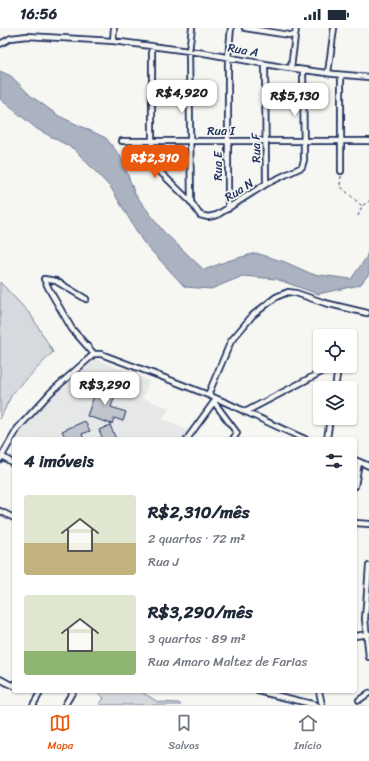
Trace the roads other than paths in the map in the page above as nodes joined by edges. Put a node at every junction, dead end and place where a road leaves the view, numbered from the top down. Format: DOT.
graph roads {
  1 [pos="114,28"];
  2 [pos="192,28"];
  3 [pos="231,28"];
  4 [pos="245,28"];
  5 [pos="296,28"];
  6 [pos="334,28"];
  7 [pos="295,36"];
  8 [pos="113,41"];
  9 [pos="0,44"];
  10 [pos="152,46"];
  11 [pos="189,51"];
  12 [pos="228,58"];
  13 [pos="265,64"];
  14 [pos="291,68"];
  15 [pos="303,70"];
  16 [pos="328,73"];
  17 [pos="340,75"];
  18 [pos="369,77"];
  19 [pos="122,141"];
  20 [pos="152,141"];
  21 [pos="190,141"];
  22 [pos="228,141"];
  23 [pos="265,141"];
  24 [pos="304,141"];
  25 [pos="341,141"];
  26 [pos="369,141"];
  27 [pos="341,171"];
  28 [pos="266,184"];
  29 [pos="191,202"];
  30 [pos="228,209"];
  31 [pos="86,299"];
  32 [pos="367,313"];
  33 [pos="94,354"];
  34 [pos="323,373"];
  35 [pos="208,395"];
  36 [pos="215,400"];
  37 [pos="245,412"];
  38 [pos="329,425"];
  39 [pos="13,437"];
  40 [pos="188,437"];
  41 [pos="234,437"];
  42 [pos="301,437"];
  43 [pos="327,437"];
  44 [pos="12,438"];
  45 [pos="1,457"];
  46 [pos="357,461"];
  47 [pos="12,463"];
  48 [pos="369,466"];
  49 [pos="0,512"];
  50 [pos="12,517"];
  51 [pos="357,523"];
  52 [pos="369,524"];
  53 [pos="369,566"];
  54 [pos="368,634"];
  55 [pos="357,636"];
  56 [pos="369,657"];
  57 [pos="0,679"];
  58 [pos="12,684"];
  59 [pos="39,693"];
  60 [pos="72,693"];
  61 [pos="266,693"];
  62 [pos="319,693"];
  63 [pos="369,693"];
  64 [pos="359,700"];
  65 [pos="33,705"];
  66 [pos="65,705"];
  67 [pos="316,705"];
  68 [pos="322,705"];
  1 -- 8 [label="street"];
  2 -- 11 [label="street"];
  3 -- 12 [label="street, Rua E"];
  4 -- 7 [label="street, Rua A"];
  5 -- 7 [label="street"];
  6 -- 16 [label="street"];
  7 -- 14 [label="street"];
  8 -- 9 [label="street, Rua A"];
  8 -- 10 [label="street, Rua A"];
  10 -- 11 [label="street, Rua A"];
  10 -- 20 [label="street"];
  11 -- 12 [label="street, Rua A"];
  11 -- 21 [label="street"];
  12 -- 13 [label="street, Rua A"];
  12 -- 22 [label="street, Rua E"];
  13 -- 14 [label="street, Rua A"];
  13 -- 23 [label="street, Rua F"];
  14 -- 15 [label="street, Rua A"];
  15 -- 16 [label="street, Rua A"];
  15 -- 24 [label="street"];
  16 -- 17 [label="street, Rua A"];
  17 -- 18 [label="street, Rua A"];
  17 -- 25 [label="street"];
  19 -- 20 [label="street, Rua I"];
  20 -- 21 [label="street, Rua I"];
  20 -- 29 [label="street"];
  21 -- 22 [label="street, Rua I"];
  21 -- 29 [label="street"];
  22 -- 23 [label="street, Rua I"];
  22 -- 30 [label="street, Rua E"];
  23 -- 24 [label="street, Rua I"];
  23 -- 28 [label="street, Rua F"];
  24 -- 25 [label="street, Rua I"];
  24 -- 28 [label="street, Rua N"];
  25 -- 26 [label="street, Rua I"];
  25 -- 27 [label="street"];
  28 -- 30 [label="street, Rua N"];
  29 -- 30 [label="street, Rua N"];
  31 -- 33 [label="street"];
  32 -- 35 [label="street"];
  33 -- 35 [label="street"];
  33 -- 39 [label="street"];
  34 -- 37 [label="street"];
  35 -- 36 [label="street"];
  36 -- 37 [label="street"];
  36 -- 40 [label="street"];
  36 -- 41 [label="street"];
  37 -- 42 [label="street"];
  38 -- 43 [label="street"];
  44 -- 45 [label="street"];
  45 -- 47 [label="street"];
  46 -- 48 [label="street"];
  49 -- 50 [label="street"];
  51 -- 52 [label="street"];
  53 -- 54 [label="street"];
  54 -- 55 [label="street"];
  54 -- 56 [label="street"];
  57 -- 58 [label="street"];
  59 -- 65 [label="street"];
  60 -- 66 [label="street"];
  61 -- 67 [label="street"];
  62 -- 68 [label="street"];
  63 -- 64 [label="street"];
}
